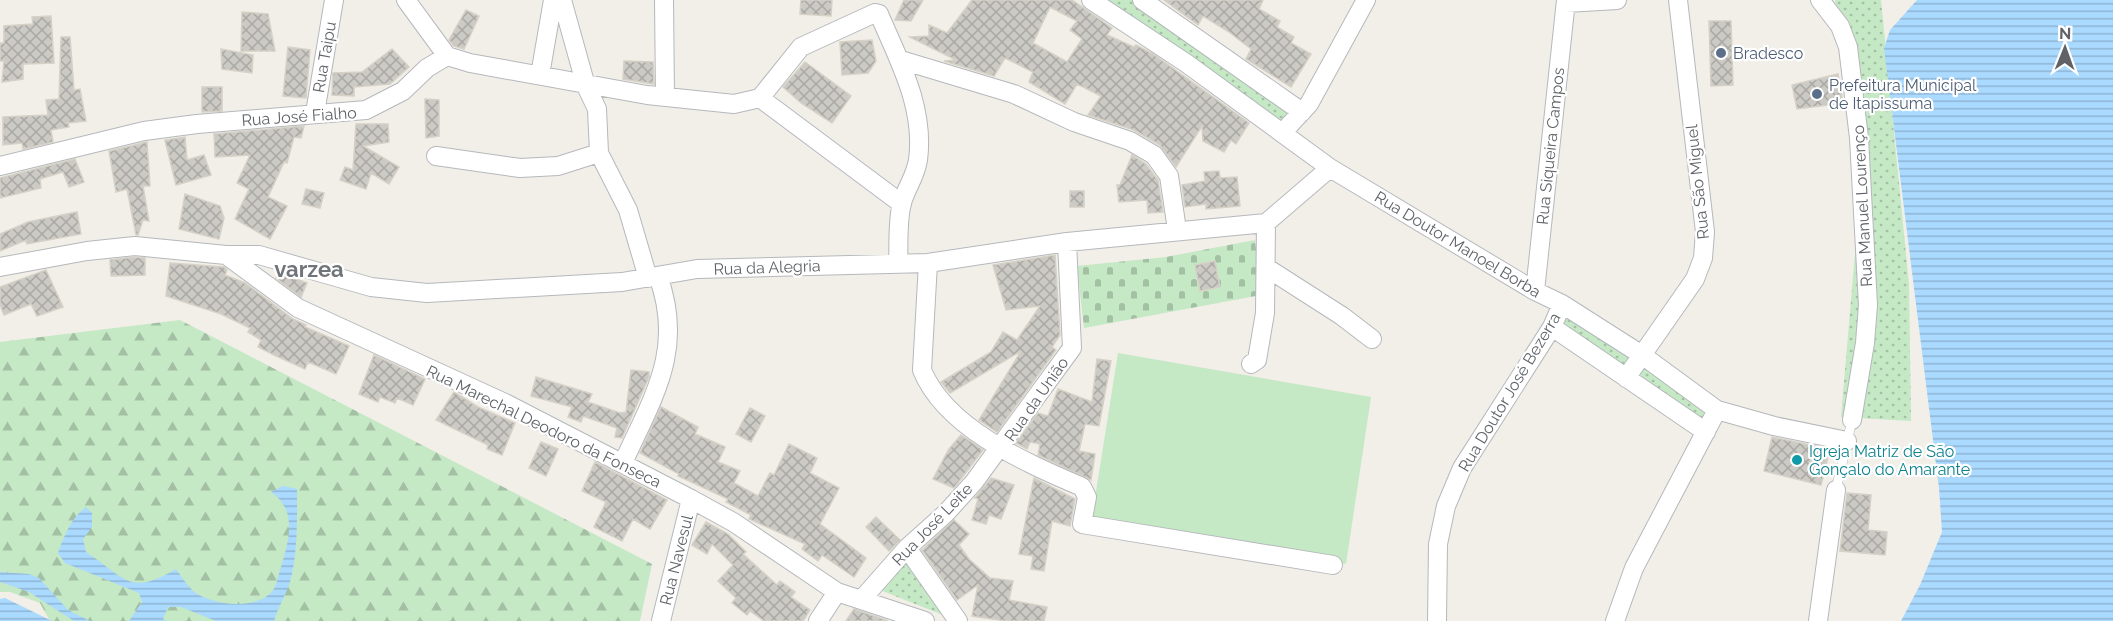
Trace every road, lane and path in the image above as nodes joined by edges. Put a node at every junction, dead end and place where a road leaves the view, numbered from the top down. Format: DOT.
graph roads {
  1 [pos="334,0"];
  2 [pos="406,0"];
  3 [pos="553,0"];
  4 [pos="562,0"];
  5 [pos="664,0"];
  6 [pos="1142,0"];
  7 [pos="1366,0"];
  8 [pos="1617,0"];
  9 [pos="1678,0"];
  10 [pos="1820,0"];
  11 [pos="1099,2"];
  12 [pos="1566,2"];
  13 [pos="1201,40"];
  14 [pos="447,56"];
  15 [pos="901,60"];
  16 [pos="1186,63"];
  17 [pos="540,75"];
  18 [pos="586,86"];
  19 [pos="665,96"];
  20 [pos="760,98"];
  21 [pos="1302,112"];
  22 [pos="315,113"];
  23 [pos="1283,132"];
  24 [pos="599,153"];
  25 [pos="436,156"];
  26 [pos="22,160"];
  27 [pos="0,166"];
  28 [pos="1330,168"];
  29 [pos="0,173"];
  30 [pos="902,204"];
  31 [pos="1266,223"];
  32 [pos="1177,230"];
  33 [pos="1067,242"];
  34 [pos="226,255"];
  35 [pos="928,263"];
  36 [pos="898,264"];
  37 [pos="0,267"];
  38 [pos="1267,268"];
  39 [pos="653,277"];
  40 [pos="1534,291"];
  41 [pos="1562,304"];
  42 [pos="1552,327"];
  43 [pos="1372,339"];
  44 [pos="1642,355"];
  45 [pos="1251,364"];
  46 [pos="1626,378"];
  47 [pos="1717,410"];
  48 [pos="1852,420"];
  49 [pos="1706,432"];
  50 [pos="1847,441"];
  51 [pos="1000,448"];
  52 [pos="623,463"];
  53 [pos="1836,490"];
  54 [pos="691,499"];
  55 [pos="908,548"];
  56 [pos="1333,565"];
  57 [pos="837,592"];
  58 [pos="862,599"];
  59 [pos="661,621"];
  60 [pos="818,621"];
  61 [pos="926,621"];
  62 [pos="958,621"];
  63 [pos="1437,621"];
  64 [pos="1615,621"];
  65 [pos="1818,621"];
  1 -- 22 [label="street, Rua Taipu"];
  2 -- 14 [label="street"];
  3 -- 17 [label="street"];
  4 -- 18 [label="street"];
  5 -- 19 [label="street"];
  6 -- 13 [label="street"];
  7 -- 21 [label="street"];
  8 -- 12 [label="street"];
  9 -- 44 [label="street, Rua São Miguel"];
  10 -- 48 [label="street, Rua Manuel Lourenço"];
  11 -- 16 [label="street, Rua Doutor Manoel Borba"];
  12 -- 40 [label="street, Rua Siqueira Campos"];
  13 -- 16 [label="street"];
  13 -- 21 [label="street"];
  14 -- 17 [label="street"];
  14 -- 22 [label="street, Rua José Fialho"];
  15 -- 20 [label="street"];
  15 -- 30 [label="street"];
  15 -- 32 [label="street"];
  16 -- 23 [label="street, Rua Doutor Manoel Borba"];
  17 -- 18 [label="street"];
  18 -- 19 [label="street"];
  18 -- 24 [label="street"];
  19 -- 20 [label="street"];
  20 -- 30 [label="street"];
  21 -- 23 [label="street"];
  22 -- 26 [label="street, Rua José Fialho"];
  23 -- 28 [label="street, Rua Doutor Manoel Borba"];
  24 -- 25 [label="street"];
  24 -- 39 [label="street"];
  26 -- 27 [label="street, Rua José Fialho"];
  26 -- 29 [label="street"];
  28 -- 31 [label="street"];
  28 -- 40 [label="street, Rua Doutor Manoel Borba"];
  30 -- 36 [label="street"];
  31 -- 32 [label="street, Rua da Alegria"];
  31 -- 38 [label="street"];
  32 -- 33 [label="street, Rua da Alegria"];
  33 -- 35 [label="street, Rua da Alegria"];
  33 -- 51 [label="street, Rua da União"];
  34 -- 37 [label="street, Rua da Alegria"];
  34 -- 39 [label="street, Rua da Alegria"];
  34 -- 52 [label="street, Rua Marechal Deodoro da Fonseca"];
  35 -- 36 [label="street, Rua da Alegria"];
  35 -- 51 [label="street"];
  36 -- 39 [label="street, Rua da Alegria"];
  38 -- 43 [label="street"];
  38 -- 45 [label="street"];
  39 -- 52 [label="street"];
  40 -- 41 [label="street, Rua Doutor Manoel Borba"];
  41 -- 42 [label="street, Rua Doutor José Bezerra"];
  41 -- 44 [label="street, Rua Doutor Manoel Borba"];
  42 -- 46 [label="street"];
  42 -- 63 [label="street, Rua Doutor José Bezerra"];
  44 -- 46 [label="street, Rua São Miguel"];
  44 -- 47 [label="street, Rua Doutor Manoel Borba"];
  46 -- 49 [label="street"];
  47 -- 49 [label="street"];
  47 -- 50 [label="street, Rua Doutor Manoel Borba"];
  48 -- 50 [label="lane"];
  49 -- 64 [label="street"];
  50 -- 53 [label="lane"];
  51 -- 55 [label="street, Rua José Leite"];
  51 -- 56 [label="street"];
  52 -- 54 [label="street, Rua Marechal Deodoro da Fonseca"];
  53 -- 65 [label="street"];
  54 -- 57 [label="street, Rua Marechal Deodoro da Fonseca"];
  54 -- 59 [label="street, Rua Navesul"];
  55 -- 58 [label="street, Rua José Leite"];
  55 -- 62 [label="street"];
  57 -- 58 [label="street, Rua Marechal Deodoro da Fonseca"];
  57 -- 60 [label="street"];
  58 -- 61 [label="street, Rua Marechal Deodoro da Fonseca"];
}
